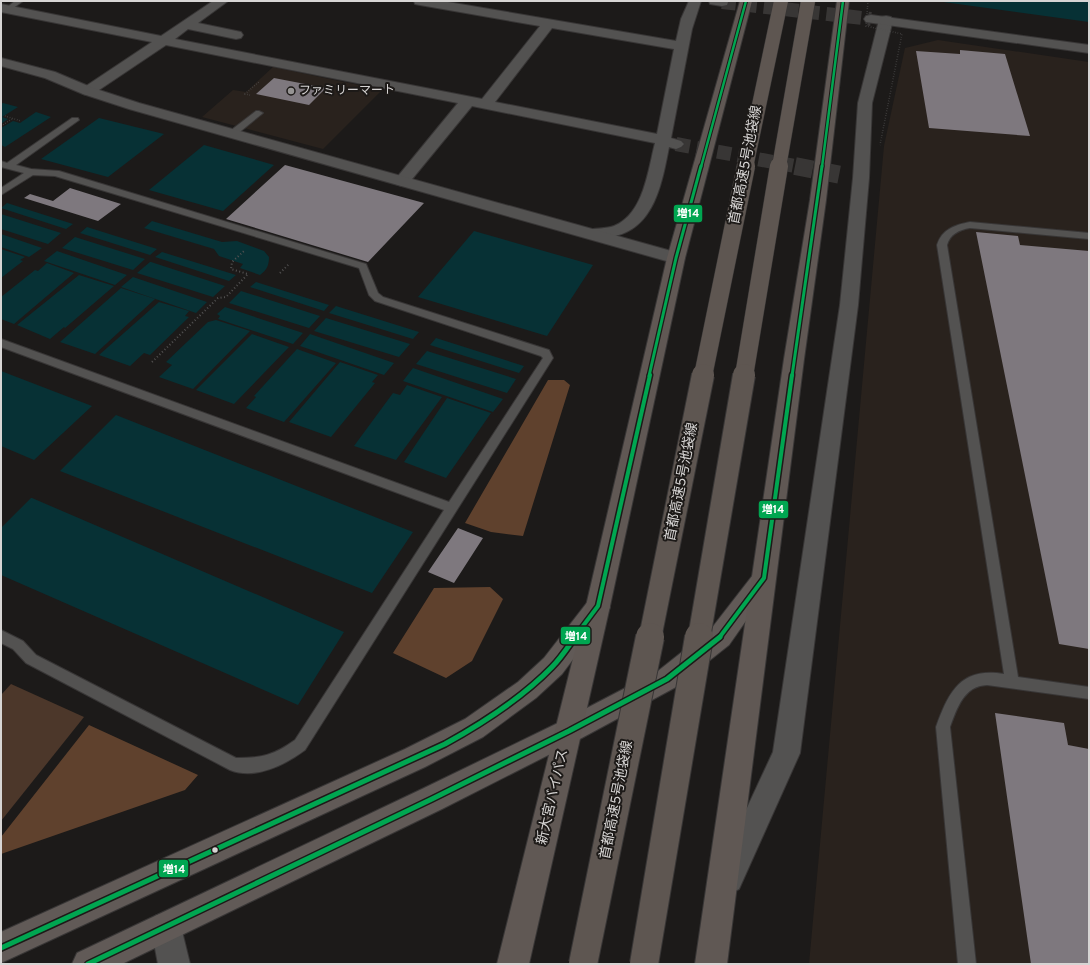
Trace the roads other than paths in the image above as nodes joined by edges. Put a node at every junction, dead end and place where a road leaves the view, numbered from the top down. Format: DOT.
graph roads {
  1 [pos="20,1"];
  2 [pos="222,1"];
  3 [pos="420,1"];
  4 [pos="695,1"];
  5 [pos="746,1"];
  6 [pos="781,1"];
  7 [pos="808,1"];
  8 [pos="842,4"];
  9 [pos="4,9"];
  10 [pos="549,23"];
  11 [pos="186,25"];
  12 [pos="236,35"];
  13 [pos="164,40"];
  14 [pos="681,46"];
  15 [pos="1089,49"];
  16 [pos="2,63"];
  17 [pos="88,91"];
  18 [pos="469,100"];
  19 [pos="486,104"];
  20 [pos="259,113"];
  21 [pos="76,120"];
  22 [pos="233,133"];
  23 [pos="670,143"];
  24 [pos="5,165"];
  25 [pos="31,172"];
  26 [pos="402,181"];
  27 [pos="1,192"];
  28 [pos="593,234"];
  29 [pos="1089,236"];
  30 [pos="676,258"];
  31 [pos="1,343"];
  32 [pos="452,508"];
  33 [pos="764,578"];
  34 [pos="598,606"];
  35 [pos="1,636"];
  36 [pos="1012,682"];
  37 [pos="1089,693"];
  38 [pos="569,731"];
  39 [pos="719,900"];
  40 [pos="166,927"];
  41 [pos="1,948"];
  42 [pos="88,964"];
  43 [pos="174,964"];
  44 [pos="513,964"];
  45 [pos="584,964"];
  46 [pos="644,964"];
  47 [pos="710,964"];
  48 [pos="968,964"];
  1 -- 9 [label="lane"];
  2 -- 11 [label="street"];
  3 -- 10 [label="street"];
  4 -- 14 [label="street"];
  5 -- 30 [label="highway, 新大宮バイパス"];
  6 -- 45 [label="highway, 首都高速5号池袋線, bridge"];
  7 -- 46 [label="highway, bridge"];
  8 -- 33 [label="highway"];
  9 -- 13 [label="street"];
  10 -- 14 [label="street"];
  10 -- 19 [label="street"];
  11 -- 12 [label="street"];
  11 -- 13 [label="street"];
  13 -- 17 [label="street"];
  13 -- 18 [label="street"];
  14 -- 23 [label="street"];
  15 -- 39 [label="street"];
  16 -- 17 [label="street"];
  17 -- 22 [label="street"];
  18 -- 19 [label="street"];
  18 -- 26 [label="street"];
  19 -- 23 [label="street"];
  20 -- 22 [label="lane"];
  21 -- 24 [label="lane"];
  22 -- 26 [label="street"];
  23 -- 28 [label="street"];
  24 -- 25 [label="lane"];
  25 -- 27 [label="lane"];
  25 -- 32 [label="lane"];
  26 -- 28 [label="street"];
  28 -- 30 [label="street"];
  29 -- 36 [label="lane"];
  30 -- 34 [label="highway, 新大宮バイパス"];
  31 -- 32 [label="lane"];
  32 -- 35 [label="lane"];
  33 -- 38 [label="main road"];
  33 -- 39 [label="highway"];
  34 -- 38 [label="highway, 新大宮バイパス"];
  34 -- 41 [label="main road"];
  36 -- 37 [label="lane"];
  36 -- 48 [label="lane"];
  38 -- 40 [label="main road"];
  38 -- 44 [label="highway, 新大宮バイパス"];
  39 -- 47 [label="highway"];
  40 -- 42 [label="main road"];
  40 -- 43 [label="street"];
}
